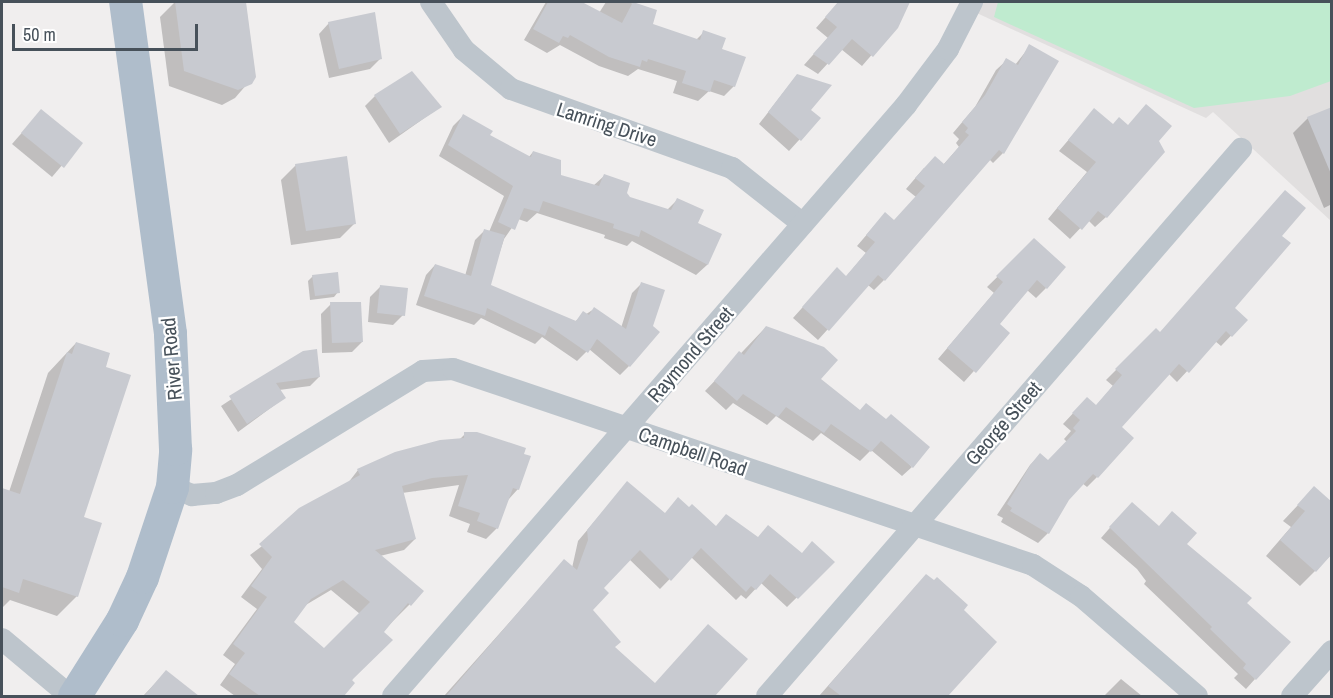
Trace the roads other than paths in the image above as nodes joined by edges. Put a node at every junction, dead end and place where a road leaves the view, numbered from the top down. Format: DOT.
graph roads {
  1 [pos="125,2"];
  2 [pos="431,2"];
  3 [pos="972,2"];
  4 [pos="1240,149"];
  5 [pos="802,224"];
  6 [pos="626,428"];
  7 [pos="172,487"];
  8 [pos="915,525"];
  9 [pos="2,639"];
  10 [pos="1332,651"];
  11 [pos="72,696"];
  12 [pos="393,696"];
  13 [pos="766,696"];
  14 [pos="1197,696"];
  15 [pos="1292,696"];
  1 -- 7 [label="main road, River Road"];
  2 -- 5 [label="street, Lamring Drive"];
  3 -- 5 [label="street, Raymond Street"];
  4 -- 8 [label="street, George Street"];
  5 -- 6 [label="street, Raymond Street"];
  6 -- 7 [label="street, Campbell Road"];
  6 -- 8 [label="street, Campbell Road"];
  6 -- 12 [label="street, Raymond Street"];
  7 -- 11 [label="main road, River Road"];
  8 -- 13 [label="street, George Street"];
  8 -- 14 [label="street, Campbell Road"];
  9 -- 11 [label="street"];
  10 -- 15 [label="street"];
}
